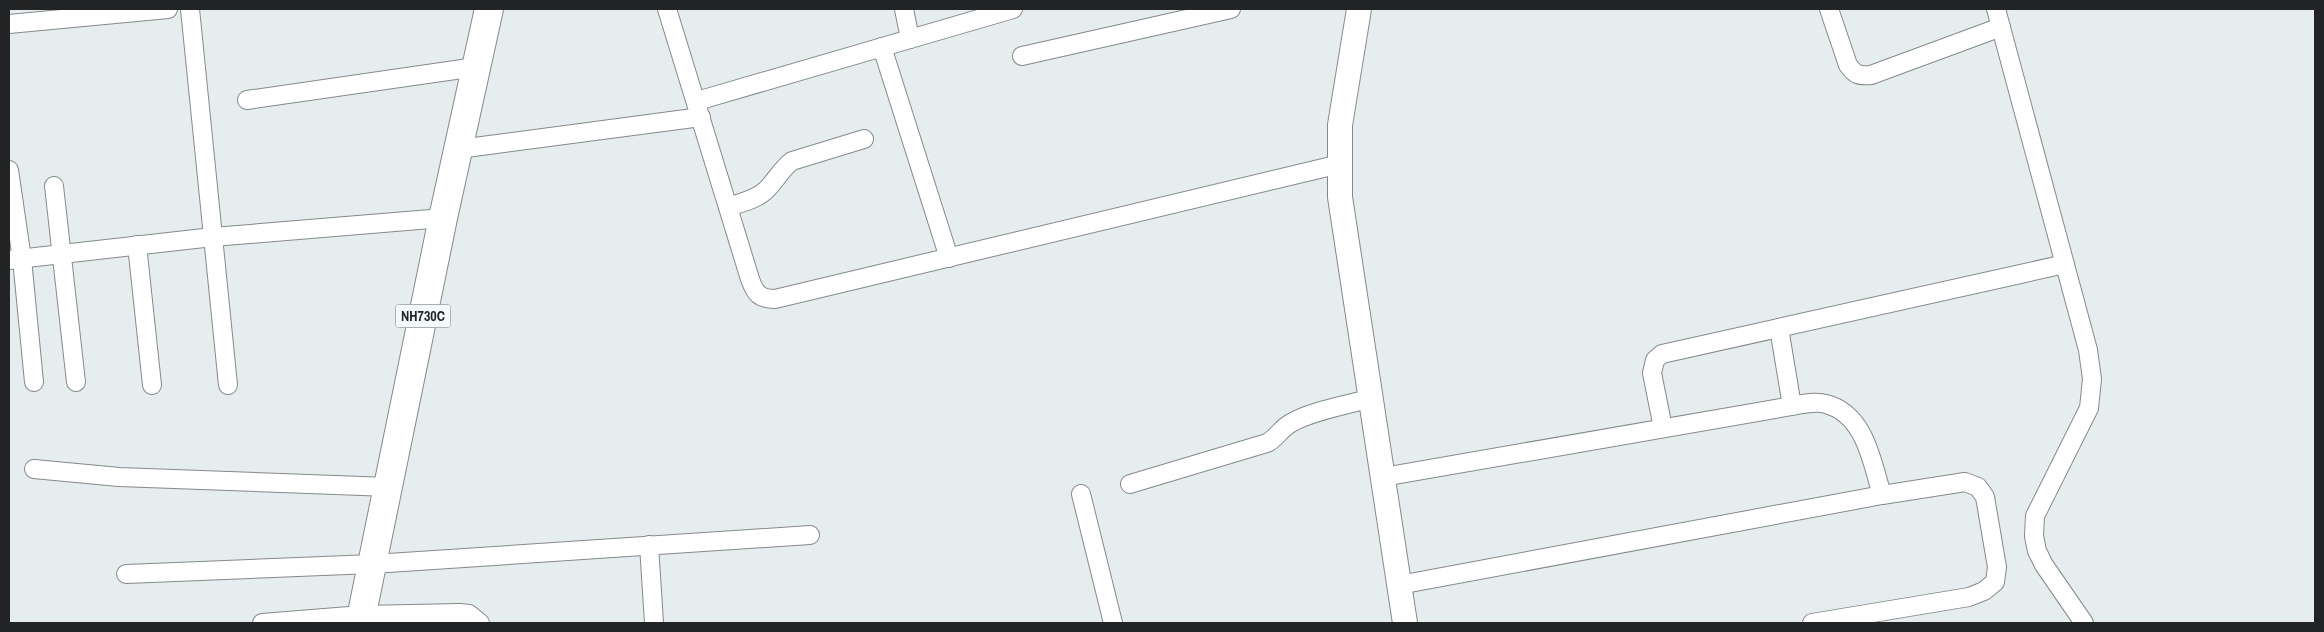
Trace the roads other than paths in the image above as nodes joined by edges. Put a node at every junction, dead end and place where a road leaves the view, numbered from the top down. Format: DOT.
graph roads {
  1 [pos="168,9"];
  2 [pos="190,9"];
  3 [pos="489,9"];
  4 [pos="668,9"];
  5 [pos="904,9"];
  6 [pos="1013,9"];
  7 [pos="1231,9"];
  8 [pos="1358,9"];
  9 [pos="1829,9"];
  10 [pos="1996,9"];
  11 [pos="983,13"];
  12 [pos="9,24"];
  13 [pos="2001,27"];
  14 [pos="910,38"];
  15 [pos="882,47"];
  16 [pos="1022,56"];
  17 [pos="476,67"];
  18 [pos="247,100"];
  19 [pos="699,109"];
  20 [pos="864,139"];
  21 [pos="459,149"];
  22 [pos="1340,164"];
  23 [pos="9,170"];
  24 [pos="54,186"];
  25 [pos="728,207"];
  26 [pos="443,218"];
  27 [pos="213,237"];
  28 [pos="137,245"];
  29 [pos="63,254"];
  30 [pos="949,258"];
  31 [pos="15,260"];
  32 [pos="2065,264"];
  33 [pos="1779,328"];
  34 [pos="34,382"];
  35 [pos="76,382"];
  36 [pos="152,385"];
  37 [pos="228,385"];
  38 [pos="1371,398"];
  39 [pos="1792,406"];
  40 [pos="1663,428"];
  41 [pos="34,469"];
  42 [pos="1383,477"];
  43 [pos="1130,484"];
  44 [pos="389,487"];
  45 [pos="1081,494"];
  46 [pos="1882,495"];
  47 [pos="810,535"];
  48 [pos="649,546"];
  49 [pos="373,564"];
  50 [pos="126,574"];
  51 [pos="1399,585"];
  52 [pos="361,619"];
  53 [pos="262,623"];
  54 [pos="480,623"];
  55 [pos="654,623"];
  56 [pos="1113,623"];
  57 [pos="1405,623"];
  58 [pos="1812,623"];
  59 [pos="2084,623"];
  1 -- 12 [label="street"];
  2 -- 27 [label="street"];
  3 -- 17 [label="highway, NH730C"];
  4 -- 19 [label="street"];
  5 -- 14 [label="street"];
  6 -- 11 [label="street"];
  7 -- 16 [label="street"];
  8 -- 22 [label="street"];
  9 -- 13 [label="street"];
  10 -- 13 [label="street"];
  11 -- 14 [label="street"];
  13 -- 32 [label="street"];
  14 -- 15 [label="street"];
  15 -- 19 [label="street"];
  15 -- 30 [label="street"];
  17 -- 18 [label="street"];
  17 -- 21 [label="highway, NH730C"];
  19 -- 21 [label="street"];
  19 -- 25 [label="street"];
  20 -- 25 [label="street"];
  21 -- 26 [label="highway, NH730C"];
  22 -- 30 [label="street"];
  22 -- 38 [label="street"];
  23 -- 31 [label="street"];
  24 -- 29 [label="street"];
  25 -- 30 [label="street"];
  26 -- 27 [label="street"];
  26 -- 44 [label="highway, NH730C"];
  27 -- 28 [label="street"];
  27 -- 37 [label="street"];
  28 -- 29 [label="street"];
  28 -- 36 [label="street"];
  29 -- 31 [label="street"];
  29 -- 35 [label="street"];
  31 -- 34 [label="street"];
  32 -- 33 [label="street"];
  32 -- 59 [label="street"];
  33 -- 39 [label="street"];
  33 -- 40 [label="street"];
  38 -- 42 [label="street"];
  38 -- 43 [label="street"];
  39 -- 40 [label="street"];
  39 -- 46 [label="street"];
  40 -- 42 [label="street"];
  41 -- 44 [label="street"];
  42 -- 51 [label="street"];
  44 -- 49 [label="highway, NH730C"];
  45 -- 56 [label="street"];
  46 -- 51 [label="street"];
  46 -- 58 [label="street"];
  47 -- 48 [label="street"];
  48 -- 49 [label="street"];
  48 -- 55 [label="street"];
  49 -- 50 [label="street"];
  49 -- 52 [label="highway, NH730C"];
  51 -- 57 [label="street"];
  52 -- 53 [label="street"];
  52 -- 54 [label="street"];
}
